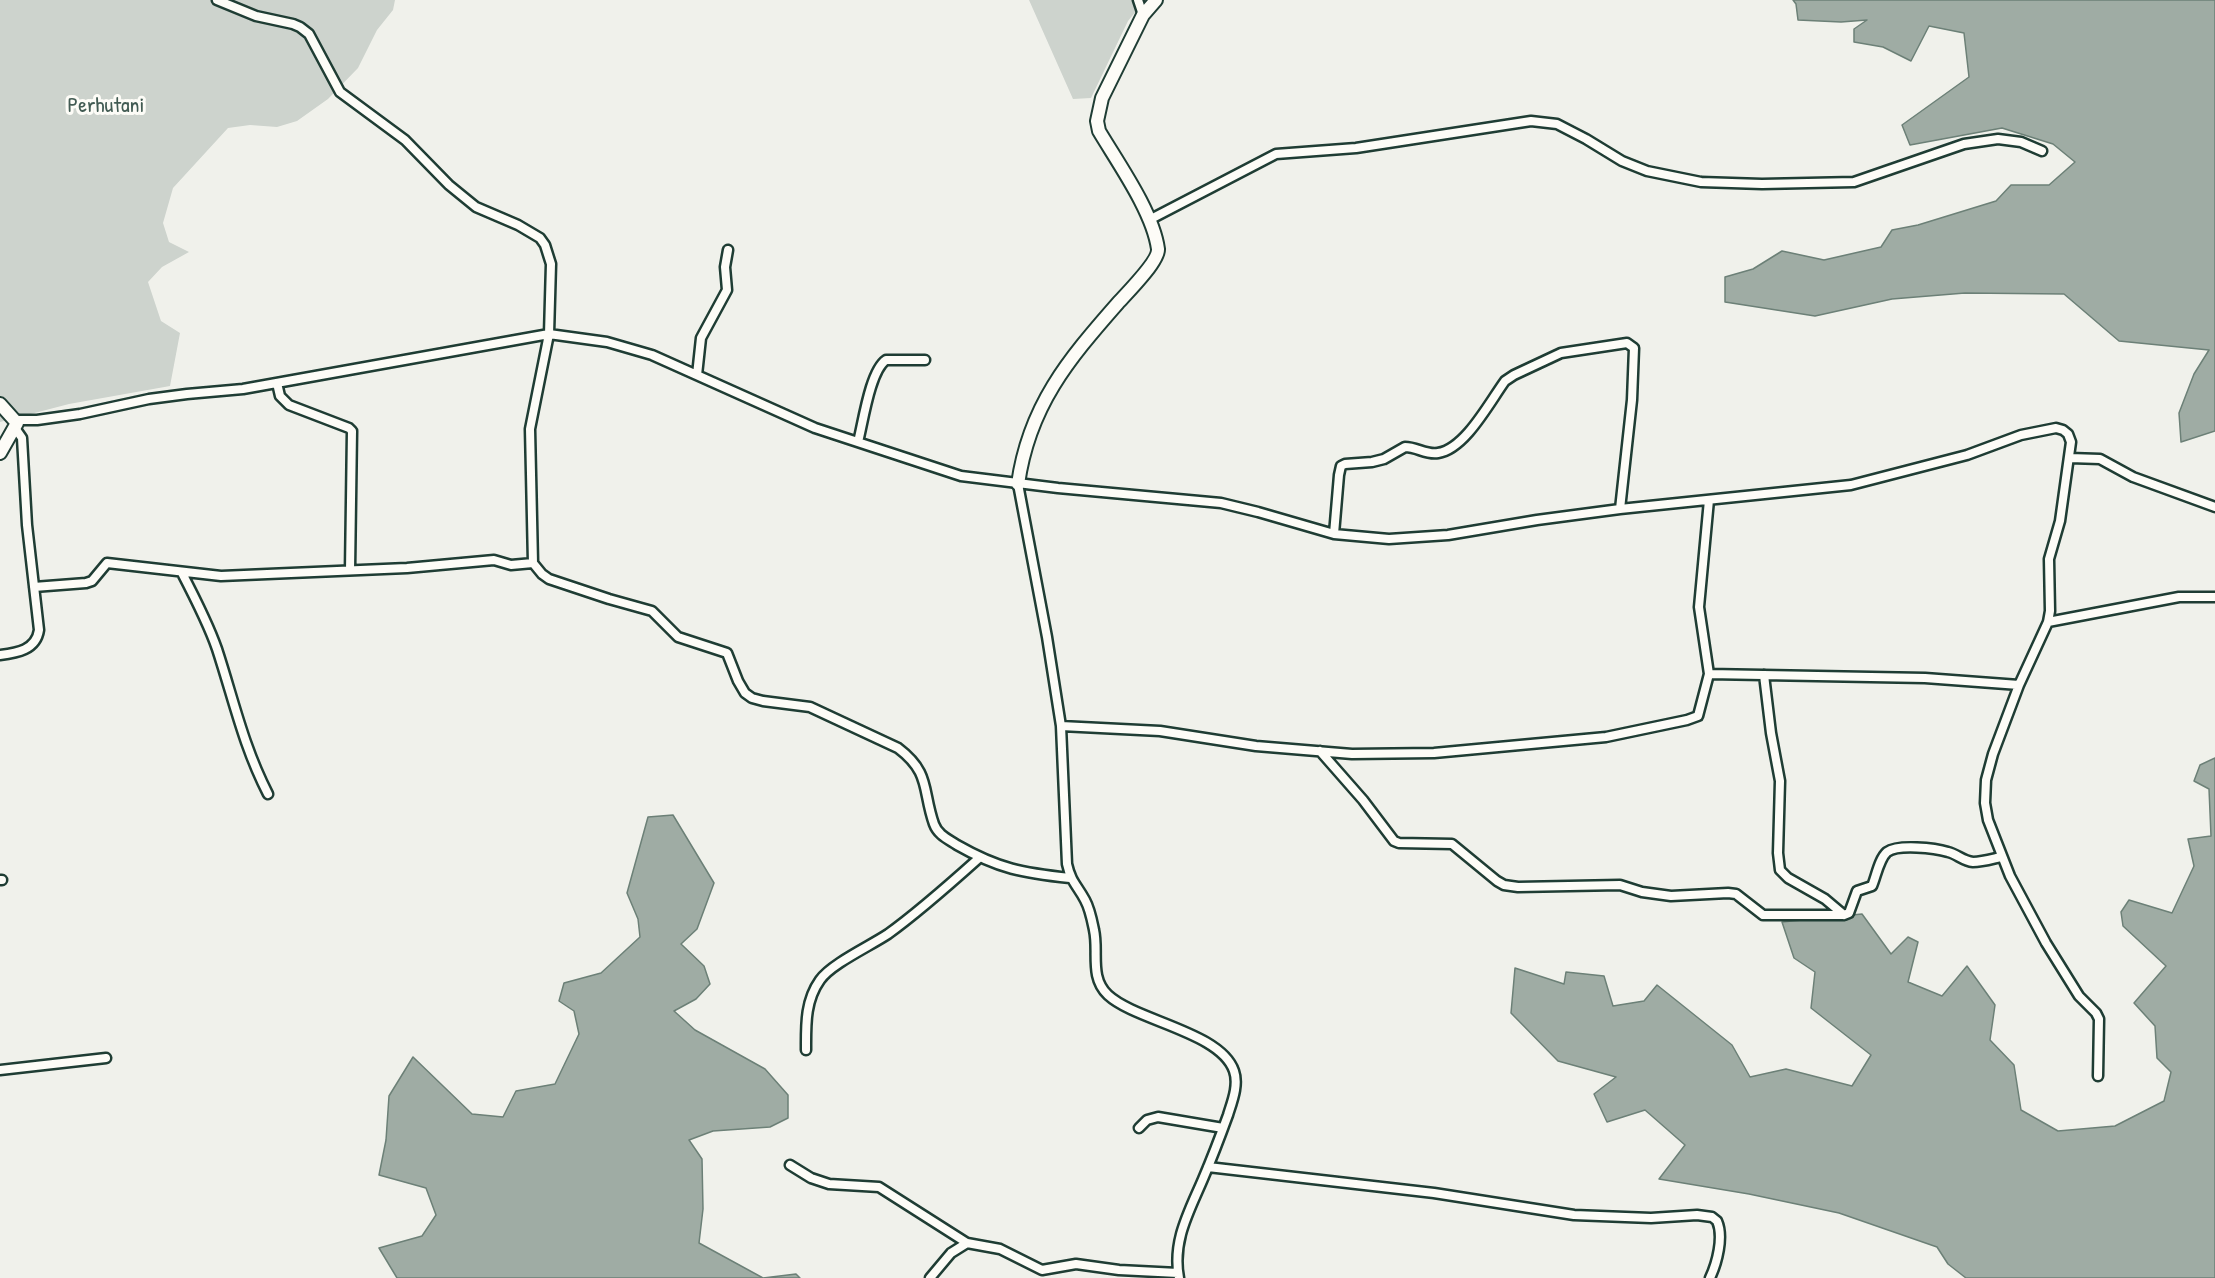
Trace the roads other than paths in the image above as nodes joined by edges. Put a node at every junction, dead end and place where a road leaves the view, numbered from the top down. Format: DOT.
graph roads {
  1 [pos="217,0"];
  2 [pos="1138,0"];
  3 [pos="1156,0"];
  4 [pos="1143,15"];
  5 [pos="2042,151"];
  6 [pos="1149,219"];
  7 [pos="728,250"];
  8 [pos="549,334"];
  9 [pos="925,360"];
  10 [pos="697,375"];
  11 [pos="277,383"];
  12 [pos="0,404"];
  13 [pos="15,424"];
  14 [pos="858,442"];
  15 [pos="0,453"];
  16 [pos="2070,458"];
  17 [pos="1018,484"];
  18 [pos="1710,500"];
  19 [pos="2215,507"];
  20 [pos="1620,509"];
  21 [pos="1334,534"];
  22 [pos="533,563"];
  23 [pos="350,570"];
  24 [pos="182,573"];
  25 [pos="34,587"];
  26 [pos="2215,597"];
  27 [pos="2048,622"];
  28 [pos="0,655"];
  29 [pos="1709,674"];
  30 [pos="1764,675"];
  31 [pos="2019,685"];
  32 [pos="1061,726"];
  33 [pos="1320,751"];
  34 [pos="268,794"];
  35 [pos="2001,857"];
  36 [pos="979,858"];
  37 [pos="1070,878"];
  38 [pos="1844,915"];
  39 [pos="806,1050"];
  40 [pos="106,1058"];
  41 [pos="0,1070"];
  42 [pos="2098,1076"];
  43 [pos="1139,1128"];
  44 [pos="1223,1128"];
  45 [pos="790,1165"];
  46 [pos="1208,1167"];
  47 [pos="967,1243"];
  48 [pos="1179,1276"];
  49 [pos="930,1278"];
  50 [pos="1710,1278"];
  1 -- 8 [label="street"];
  2 -- 4 [label="street"];
  3 -- 4 [label="street"];
  4 -- 6 [label="street"];
  5 -- 6 [label="street"];
  6 -- 17 [label="street"];
  7 -- 10 [label="street"];
  8 -- 10 [label="street"];
  8 -- 11 [label="street"];
  8 -- 22 [label="street"];
  9 -- 14 [label="street"];
  10 -- 14 [label="street"];
  11 -- 13 [label="street"];
  11 -- 23 [label="street"];
  12 -- 13 [label="street"];
  13 -- 15 [label="street"];
  13 -- 25 [label="street"];
  14 -- 17 [label="street"];
  16 -- 18 [label="street"];
  16 -- 19 [label="street"];
  16 -- 27 [label="street"];
  17 -- 21 [label="street"];
  17 -- 32 [label="street"];
  18 -- 20 [label="street"];
  18 -- 29 [label="street"];
  20 -- 21 [label="street"];
  20 -- 21 [label="street"];
  22 -- 23 [label="street"];
  22 -- 36 [label="street"];
  23 -- 24 [label="street"];
  24 -- 25 [label="street"];
  24 -- 34 [label="street"];
  25 -- 28 [label="street"];
  26 -- 27 [label="street"];
  27 -- 31 [label="street"];
  29 -- 30 [label="street"];
  29 -- 33 [label="street"];
  30 -- 31 [label="street"];
  30 -- 38 [label="street"];
  31 -- 35 [label="street"];
  32 -- 33 [label="street"];
  32 -- 37 [label="street"];
  33 -- 38 [label="street"];
  35 -- 38 [label="street"];
  35 -- 42 [label="street"];
  36 -- 37 [label="street"];
  36 -- 39 [label="street"];
  37 -- 44 [label="street"];
  40 -- 41 [label="street"];
  43 -- 44 [label="street"];
  44 -- 46 [label="street"];
  45 -- 47 [label="street"];
  46 -- 48 [label="street"];
  46 -- 50 [label="street"];
  47 -- 48 [label="street"];
  47 -- 49 [label="street"];
}
